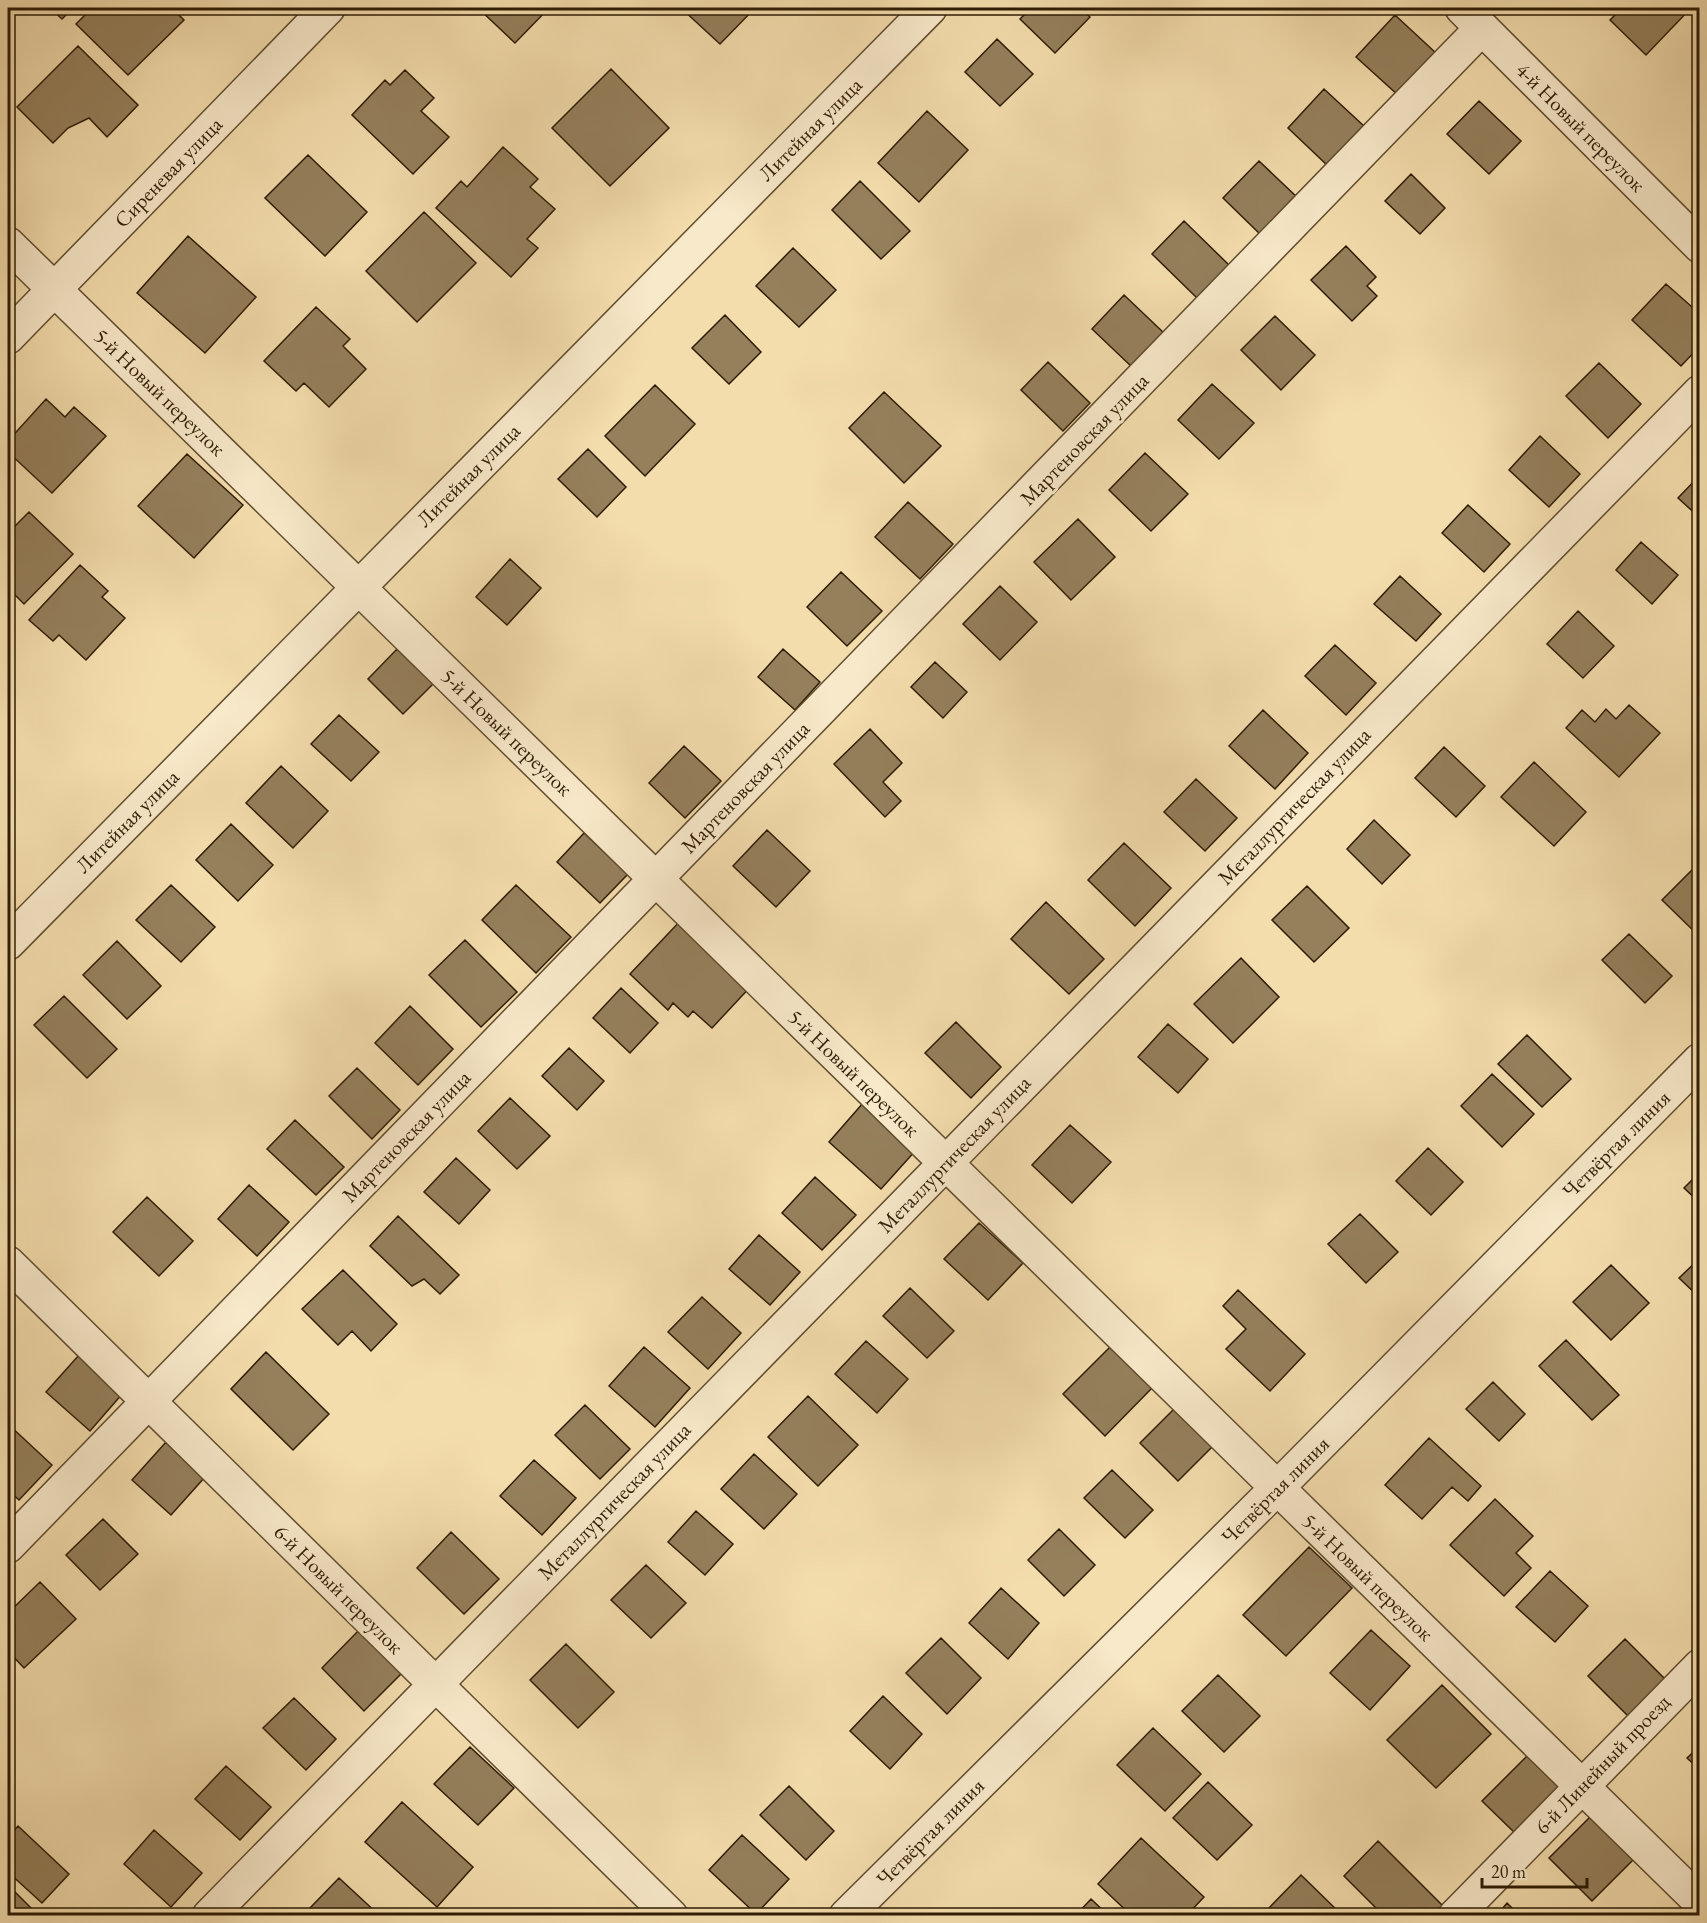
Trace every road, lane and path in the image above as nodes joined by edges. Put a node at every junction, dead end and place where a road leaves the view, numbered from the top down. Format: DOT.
graph roads {
  1 [pos="328,8"];
  2 [pos="930,8"];
  3 [pos="1472,18"];
  4 [pos="8,244"];
  5 [pos="1700,246"];
  6 [pos="55,288"];
  7 [pos="8,337"];
  8 [pos="1700,392"];
  9 [pos="359,586"];
  10 [pos="656,879"];
  11 [pos="8,943"];
  12 [pos="1700,1060"];
  13 [pos="945,1162"];
  14 [pos="8,1263"];
  15 [pos="148,1401"];
  16 [pos="1277,1488"];
  17 [pos="8,1546"];
  18 [pos="1700,1665"];
  19 [pos="435,1684"];
  20 [pos="1581,1786"];
  21 [pos="1700,1902"];
  22 [pos="208,1916"];
  23 [pos="671,1916"];
  24 [pos="846,1916"];
  25 [pos="1455,1916"];
  1 -- 6 [label="street, Сиреневая улица"];
  2 -- 9 [label="street, Литейная улица"];
  3 -- 5 [label="street, 4-й Новый переулок"];
  3 -- 10 [label="street, Мартеновская улица"];
  4 -- 6 [label="street, 5-й Новый переулок"];
  6 -- 7 [label="street, Сиреневая улица"];
  6 -- 9 [label="street, 5-й Новый переулок"];
  8 -- 13 [label="street, Металлургическая улица"];
  9 -- 10 [label="street, 5-й Новый переулок"];
  9 -- 11 [label="street, Литейная улица"];
  10 -- 13 [label="street, 5-й Новый переулок"];
  10 -- 15 [label="street, Мартеновская улица"];
  12 -- 16 [label="street, Четвёртая линия"];
  13 -- 16 [label="street, 5-й Новый переулок"];
  13 -- 19 [label="street, Металлургическая улица"];
  14 -- 15 [label="street, 6-й Новый переулок"];
  15 -- 17 [label="street, Мартеновская улица"];
  15 -- 19 [label="street, 6-й Новый переулок"];
  16 -- 20 [label="street, 5-й Новый переулок"];
  16 -- 24 [label="street, Четвёртая линия"];
  18 -- 20 [label="street, 6-й Линейный проезд"];
  19 -- 22 [label="street, Металлургическая улица"];
  19 -- 23 [label="street, 6-й Новый переулок"];
  20 -- 21 [label="street, 5-й Новый переулок"];
  20 -- 25 [label="street, 6-й Линейный проезд"];
}
